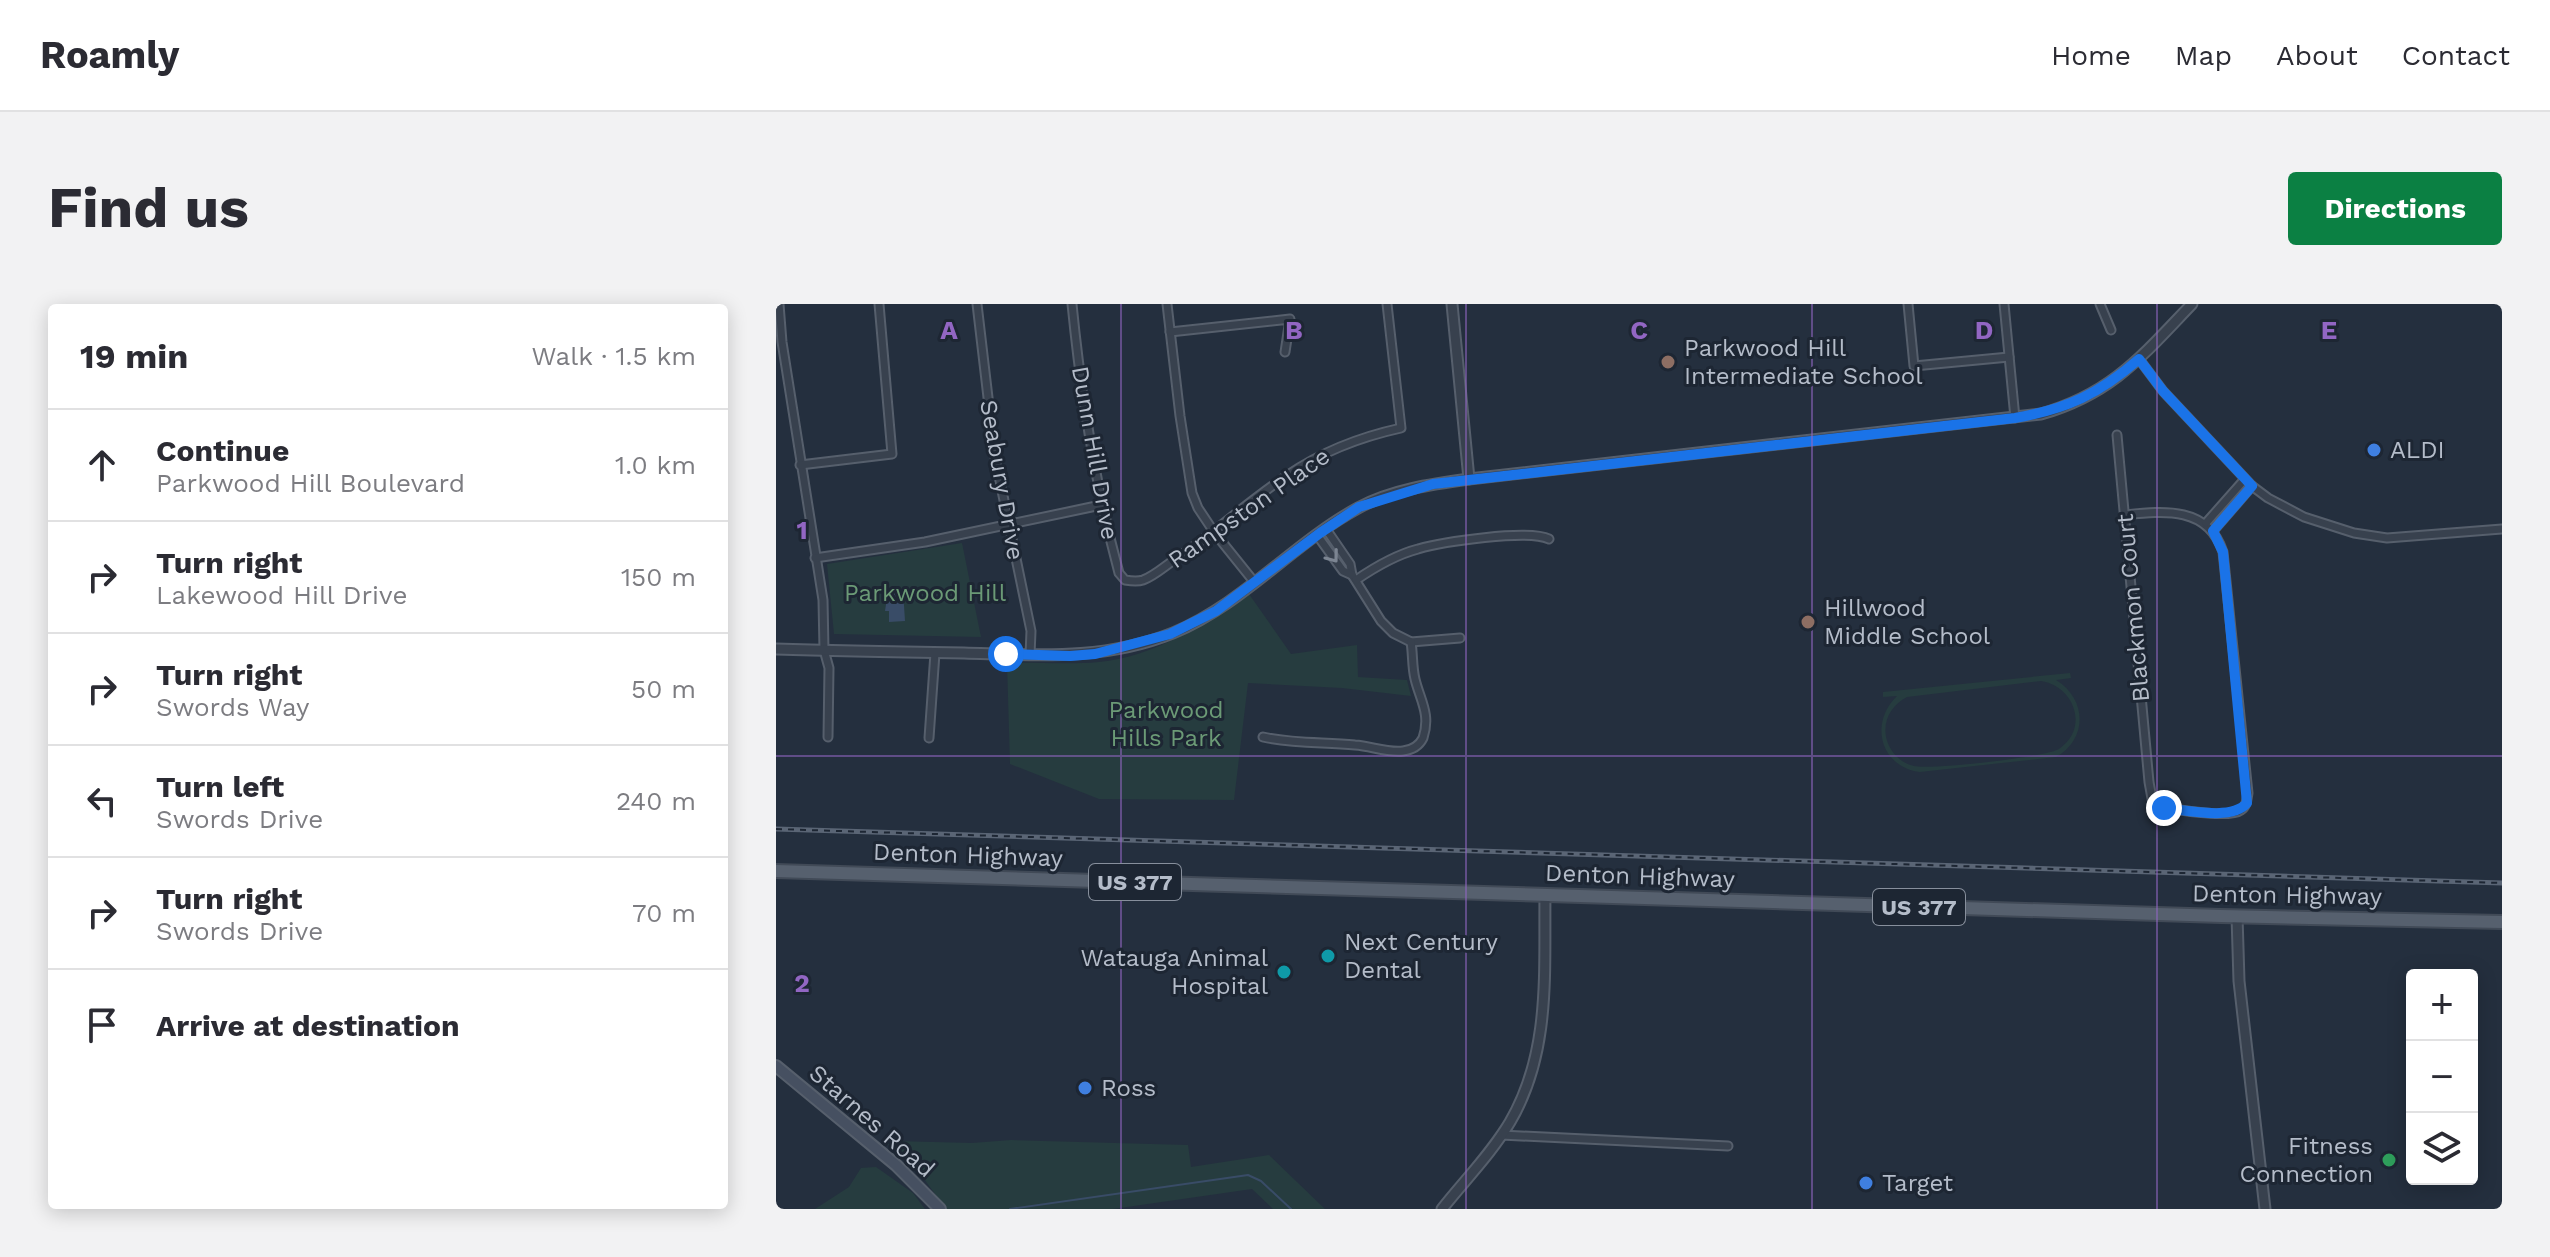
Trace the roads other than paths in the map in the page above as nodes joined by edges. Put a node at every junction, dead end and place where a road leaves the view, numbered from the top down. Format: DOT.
graph roads {
  1 [pos="779,304"];
  2 [pos="879,304"];
  3 [pos="977,304"];
  4 [pos="1072,304"];
  5 [pos="1167,304"];
  6 [pos="1387,304"];
  7 [pos="1452,304"];
  8 [pos="1908,304"];
  9 [pos="2004,304"];
  10 [pos="2100,304"];
  11 [pos="2192,304"];
  12 [pos="2111,330"];
  13 [pos="1170,332"];
  14 [pos="1285,352"];
  15 [pos="2009,357"];
  16 [pos="2139,359"];
  17 [pos="2015,418"];
  18 [pos="2117,435"];
  19 [pos="800,465"];
  20 [pos="1469,479"];
  21 [pos="2245,479"];
  22 [pos="2252,486"];
  23 [pos="1101,505"];
  24 [pos="2124,515"];
  25 [pos="2206,523"];
  26 [pos="1008,525"];
  27 [pos="1326,529"];
  28 [pos="2502,529"];
  29 [pos="2213,531"];
  30 [pos="1214,532"];
  31 [pos="1317,535"];
  32 [pos="1549,539"];
  33 [pos="815,558"];
  34 [pos="1354,577"];
  35 [pos="1145,580"];
  36 [pos="1255,583"];
  37 [pos="1460,638"];
  38 [pos="1411,642"];
  39 [pos="776,649"];
  40 [pos="824,650"];
  41 [pos="935,653"];
  42 [pos="1030,655"];
  43 [pos="828,737"];
  44 [pos="1263,737"];
  45 [pos="929,738"];
  46 [pos="776,871"];
  47 [pos="1545,895"];
  48 [pos="2237,916"];
  49 [pos="2502,922"];
  50 [pos="776,1066"];
  51 [pos="1501,1135"];
  52 [pos="1728,1146"];
  53 [pos="940,1209"];
  54 [pos="1442,1209"];
  55 [pos="2265,1209"];
  1 -- 19 [label="street"];
  2 -- 19 [label="street"];
  3 -- 26 [label="street, Seabury Drive"];
  4 -- 23 [label="street, Dunn Hill Drive"];
  5 -- 13 [label="street"];
  6 -- 30 [label="street, Rampston Place"];
  7 -- 20 [label="street"];
  8 -- 15 [label="street"];
  9 -- 15 [label="street"];
  10 -- 12 [label="street"];
  11 -- 16 [label="street"];
  13 -- 14 [label="street"];
  13 -- 30 [label="street"];
  15 -- 17 [label="street"];
  16 -- 17 [label="street"];
  16 -- 21 [label="street"];
  17 -- 20 [label="street"];
  18 -- 24 [label="street, Blackmon Court"];
  19 -- 33 [label="street"];
  20 -- 27 [label="street"];
  21 -- 22 [label="street"];
  21 -- 25 [label="street"];
  22 -- 28 [label="street"];
  22 -- 29 [label="street"];
  23 -- 26 [label="street"];
  23 -- 35 [label="street, Dunn Hill Drive"];
  24 -- 25 [label="street"];
  24 -- 29 [label="street, Blackmon Court"];
  25 -- 29 [label="street"];
  26 -- 33 [label="street"];
  26 -- 42 [label="street, Seabury Drive"];
  27 -- 31 [label="street"];
  27 -- 34 [label="street"];
  30 -- 35 [label="street, Rampston Place"];
  30 -- 36 [label="street"];
  31 -- 34 [label="street, one-way"];
  31 -- 36 [label="street"];
  32 -- 34 [label="street"];
  33 -- 40 [label="street"];
  34 -- 38 [label="street"];
  36 -- 42 [label="street"];
  37 -- 38 [label="street"];
  38 -- 44 [label="street"];
  39 -- 40 [label="street"];
  40 -- 41 [label="street"];
  40 -- 43 [label="street"];
  41 -- 42 [label="street"];
  41 -- 45 [label="street"];
  46 -- 47 [label="main road, Denton Highway / US 377"];
  47 -- 48 [label="main road, Denton Highway / US 377"];
  47 -- 51 [label="street"];
  48 -- 49 [label="main road, Denton Highway / US 377"];
  48 -- 55 [label="street"];
  50 -- 53 [label="main road, Starnes Road"];
  51 -- 52 [label="street"];
  51 -- 54 [label="street"];
}
